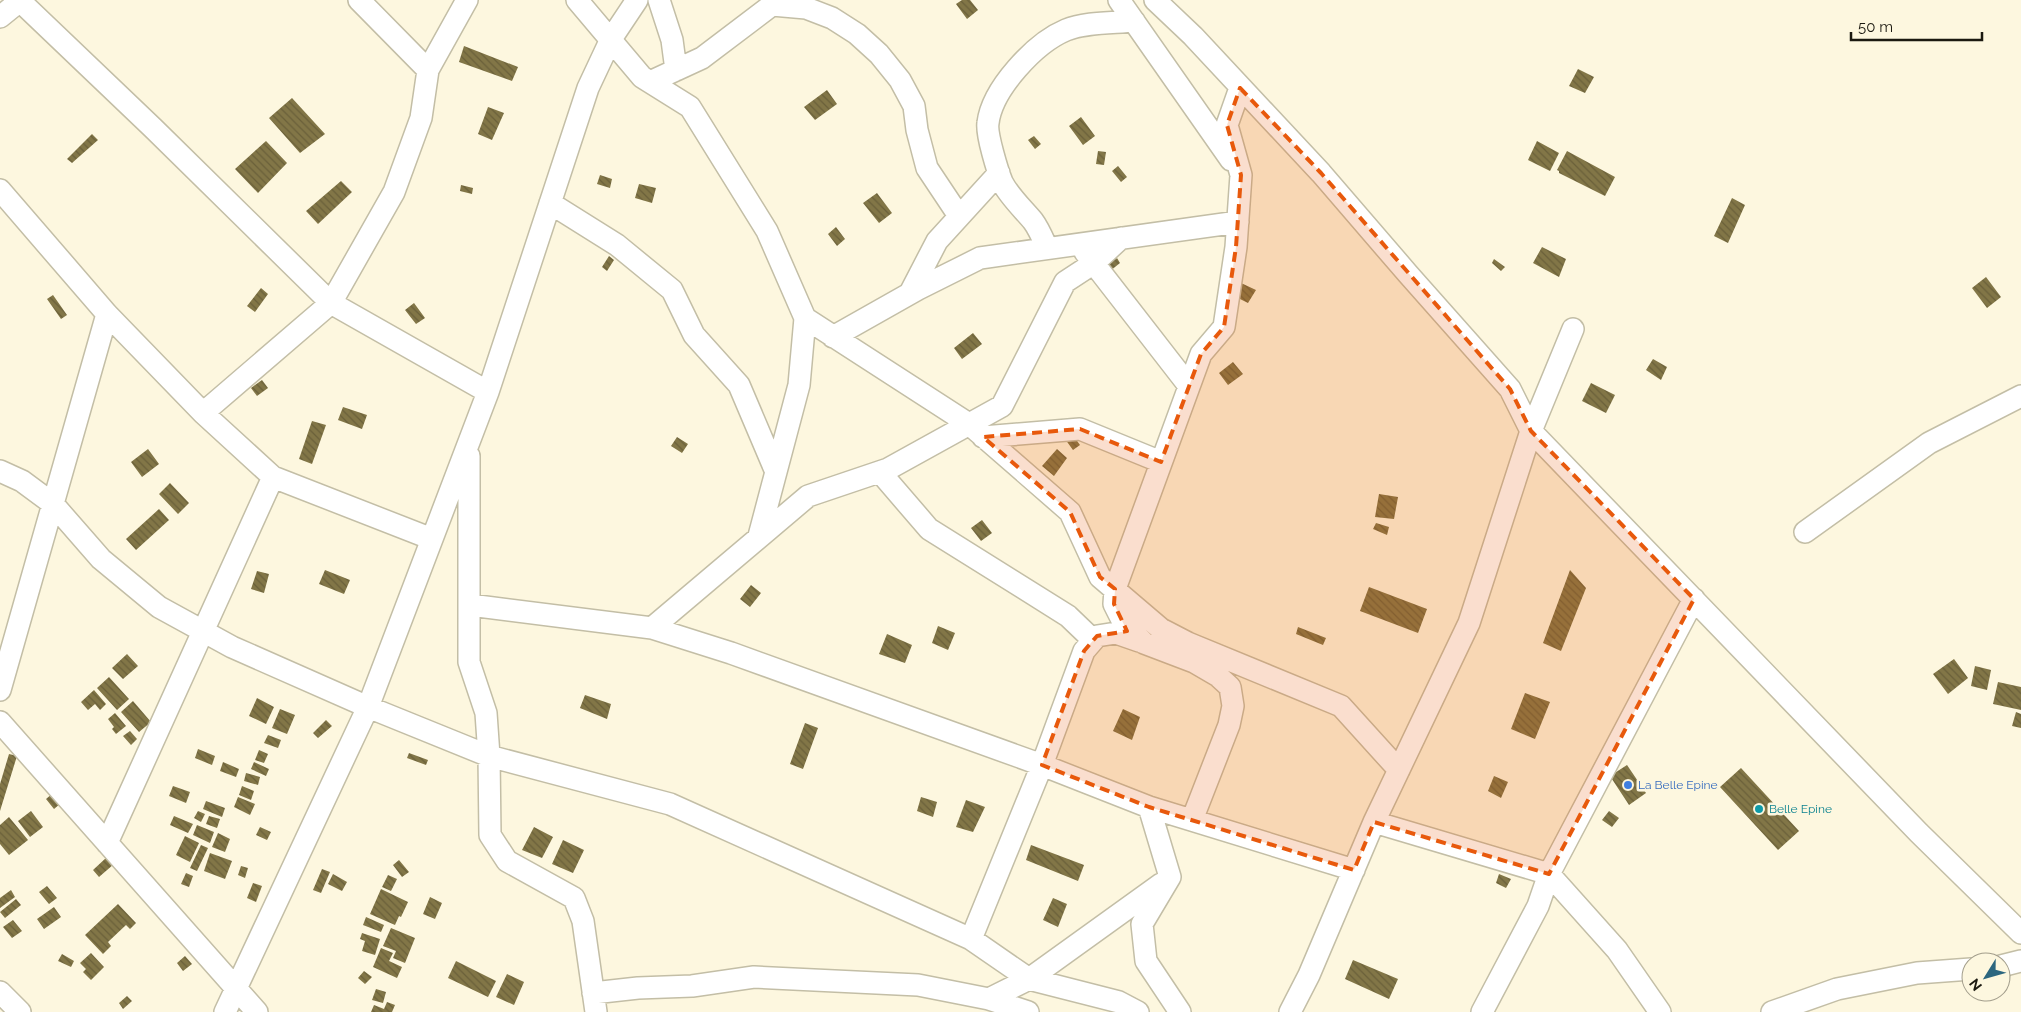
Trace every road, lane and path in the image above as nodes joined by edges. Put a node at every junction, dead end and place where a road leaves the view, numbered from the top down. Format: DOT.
graph roads {
  1 [pos="359,0"];
  2 [pos="467,0"];
  3 [pos="577,0"];
  4 [pos="637,0"];
  5 [pos="660,0"];
  6 [pos="1119,0"];
  7 [pos="1155,0"];
  8 [pos="19,2"];
  9 [pos="776,3"];
  10 [pos="0,17"];
  11 [pos="1134,21"];
  12 [pos="611,39"];
  13 [pos="428,70"];
  14 [pos="676,70"];
  15 [pos="650,82"];
  16 [pos="1240,88"];
  17 [pos="999,173"];
  18 [pos="1241,175"];
  19 [pos="0,190"];
  20 [pos="550,204"];
  21 [pos="959,216"];
  22 [pos="1238,222"];
  23 [pos="1121,238"];
  24 [pos="1079,244"];
  25 [pos="1047,248"];
  26 [pos="1094,263"];
  27 [pos="910,293"];
  28 [pos="330,303"];
  29 [pos="107,314"];
  30 [pos="805,318"];
  31 [pos="1573,329"];
  32 [pos="833,337"];
  33 [pos="1189,386"];
  34 [pos="488,392"];
  35 [pos="2021,396"];
  36 [pos="203,414"];
  37 [pos="976,430"];
  38 [pos="1531,432"];
  39 [pos="469,443"];
  40 [pos="1161,462"];
  41 [pos="0,471"];
  42 [pos="776,472"];
  43 [pos="880,472"];
  44 [pos="272,477"];
  45 [pos="53,504"];
  46 [pos="1805,532"];
  47 [pos="759,536"];
  48 [pos="432,539"];
  49 [pos="1115,589"];
  50 [pos="1694,599"];
  51 [pos="470,605"];
  52 [pos="652,628"];
  53 [pos="202,631"];
  54 [pos="1093,640"];
  55 [pos="1144,643"];
  56 [pos="0,690"];
  57 [pos="368,707"];
  58 [pos="0,722"];
  59 [pos="489,756"];
  60 [pos="1042,765"];
  61 [pos="1399,770"];
  62 [pos="1149,807"];
  63 [pos="1192,820"];
  64 [pos="1374,822"];
  65 [pos="107,843"];
  66 [pos="1354,870"];
  67 [pos="1549,874"];
  68 [pos="1170,877"];
  69 [pos="2021,934"];
  70 [pos="972,939"];
  71 [pos="1961,970"];
  72 [pos="1028,979"];
  73 [pos="236,989"];
  74 [pos="0,992"];
  75 [pos="989,999"];
  76 [pos="595,1003"];
  77 [pos="1781,1010"];
  78 [pos="20,1012"];
  79 [pos="226,1012"];
  80 [pos="257,1012"];
  81 [pos="1028,1012"];
  82 [pos="1138,1012"];
  83 [pos="1180,1012"];
  84 [pos="1290,1012"];
  85 [pos="1482,1012"];
  86 [pos="1660,1012"];
  1 -- 13 [label="street"];
  2 -- 13 [label="street"];
  3 -- 12 [label="street"];
  4 -- 12 [label="street"];
  5 -- 14 [label="street"];
  6 -- 11 [label="street"];
  7 -- 16 [label="street"];
  8 -- 10 [label="street"];
  8 -- 28 [label="street"];
  9 -- 14 [label="street"];
  9 -- 21 [label="street"];
  11 -- 17 [label="street"];
  11 -- 18 [label="street"];
  12 -- 15 [label="street"];
  12 -- 20 [label="street"];
  13 -- 28 [label="street"];
  14 -- 15 [label="street"];
  15 -- 30 [label="street"];
  16 -- 18 [label="street"];
  16 -- 38 [label="street"];
  17 -- 21 [label="street"];
  17 -- 25 [label="street"];
  18 -- 22 [label="street"];
  19 -- 29 [label="street"];
  20 -- 34 [label="street"];
  20 -- 42 [label="street"];
  21 -- 27 [label="street"];
  22 -- 23 [label="street"];
  22 -- 33 [label="street"];
  23 -- 24 [label="street"];
  23 -- 26 [label="street"];
  24 -- 25 [label="street"];
  24 -- 26 [label="street"];
  25 -- 27 [label="street"];
  26 -- 33 [label="street"];
  26 -- 37 [label="street"];
  27 -- 32 [label="street"];
  28 -- 34 [label="street"];
  28 -- 36 [label="street"];
  29 -- 36 [label="street"];
  29 -- 45 [label="street"];
  30 -- 32 [label="street"];
  30 -- 42 [label="street"];
  31 -- 38 [label="street"];
  32 -- 37 [label="street"];
  33 -- 40 [label="street"];
  34 -- 39 [label="street"];
  35 -- 46 [label="street"];
  36 -- 44 [label="street"];
  37 -- 40 [label="street"];
  37 -- 43 [label="street"];
  37 -- 49 [label="street"];
  38 -- 50 [label="street"];
  38 -- 61 [label="street"];
  39 -- 48 [label="street"];
  39 -- 51 [label="street"];
  40 -- 49 [label="street"];
  41 -- 45 [label="street"];
  42 -- 47 [label="street"];
  43 -- 47 [label="street"];
  43 -- 54 [label="street"];
  44 -- 48 [label="street"];
  44 -- 53 [label="street"];
  45 -- 53 [label="street"];
  45 -- 56 [label="street"];
  47 -- 52 [label="street"];
  48 -- 57 [label="street"];
  49 -- 55 [label="street"];
  49 -- 61 [label="street"];
  50 -- 67 [label="street"];
  50 -- 69 [label="street"];
  51 -- 52 [label="street"];
  51 -- 59 [label="street"];
  52 -- 60 [label="street"];
  53 -- 57 [label="street"];
  53 -- 65 [label="street"];
  54 -- 55 [label="street"];
  54 -- 60 [label="street"];
  55 -- 63 [label="street"];
  57 -- 59 [label="street"];
  57 -- 73 [label="street"];
  58 -- 65 [label="street"];
  59 -- 70 [label="street"];
  59 -- 76 [label="street"];
  60 -- 62 [label="street"];
  60 -- 70 [label="street"];
  61 -- 64 [label="street"];
  62 -- 63 [label="street"];
  62 -- 68 [label="street"];
  63 -- 66 [label="street"];
  64 -- 66 [label="street"];
  64 -- 67 [label="street"];
  65 -- 73 [label="street"];
  66 -- 84 [label="street"];
  67 -- 85 [label="street"];
  67 -- 86 [label="street"];
  68 -- 72 [label="street"];
  68 -- 83 [label="street"];
  70 -- 72 [label="street"];
  71 -- 77 [label="street"];
  72 -- 75 [label="street"];
  72 -- 82 [label="street"];
  73 -- 79 [label="street"];
  73 -- 80 [label="street"];
  74 -- 78 [label="street"];
  75 -- 76 [label="street"];
  75 -- 81 [label="street"];
}
